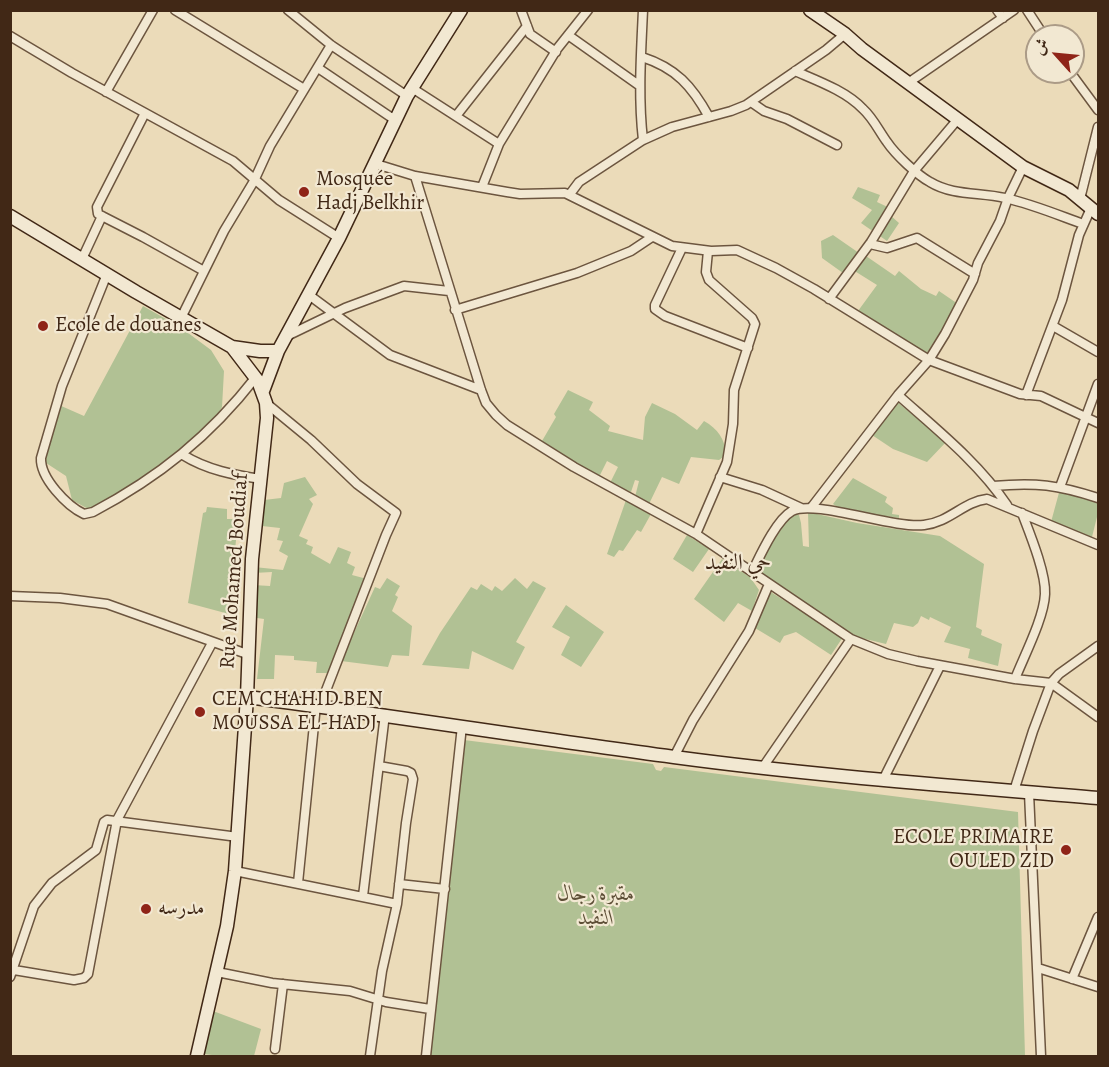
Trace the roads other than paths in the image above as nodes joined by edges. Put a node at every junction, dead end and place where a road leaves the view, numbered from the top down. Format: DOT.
graph roads {
  1 [pos="153,10"];
  2 [pos="176,10"];
  3 [pos="288,10"];
  4 [pos="461,10"];
  5 [pos="521,10"];
  6 [pos="588,10"];
  7 [pos="644,10"];
  8 [pos="1014,10"];
  9 [pos="1027,10"];
  10 [pos="812,11"];
  11 [pos="1000,14"];
  12 [pos="1036,24"];
  13 [pos="527,26"];
  14 [pos="845,34"];
  15 [pos="568,35"];
  16 [pos="10,36"];
  17 [pos="331,45"];
  18 [pos="556,52"];
  19 [pos="642,57"];
  20 [pos="318,68"];
  21 [pos="795,71"];
  22 [pos="908,83"];
  23 [pos="1079,84"];
  24 [pos="640,86"];
  25 [pos="304,89"];
  26 [pos="106,92"];
  27 [pos="410,92"];
  28 [pos="751,102"];
  29 [pos="1098,110"];
  30 [pos="145,113"];
  31 [pos="456,116"];
  32 [pos="709,117"];
  33 [pos="958,119"];
  34 [pos="395,120"];
  35 [pos="1098,127"];
  36 [pos="643,140"];
  37 [pos="499,144"];
  38 [pos="837,145"];
  39 [pos="376,164"];
  40 [pos="1023,167"];
  41 [pos="914,171"];
  42 [pos="415,176"];
  43 [pos="254,181"];
  44 [pos="482,187"];
  45 [pos="570,194"];
  46 [pos="1008,198"];
  47 [pos="1080,200"];
  48 [pos="1095,211"];
  49 [pos="10,216"];
  50 [pos="102,216"];
  51 [pos="1083,224"];
  52 [pos="652,237"];
  53 [pos="339,238"];
  54 [pos="870,244"];
  55 [pos="682,248"];
  56 [pos="708,251"];
  57 [pos="82,259"];
  58 [pos="204,272"];
  59 [pos="106,274"];
  60 [pos="975,274"];
  61 [pos="449,291"];
  62 [pos="309,296"];
  63 [pos="829,299"];
  64 [pos="455,310"];
  65 [pos="333,313"];
  66 [pos="181,318"];
  67 [pos="1053,326"];
  68 [pos="286,336"];
  69 [pos="232,346"];
  70 [pos="748,348"];
  71 [pos="278,351"];
  72 [pos="1098,352"];
  73 [pos="928,360"];
  74 [pos="256,377"];
  75 [pos="1098,384"];
  76 [pos="481,390"];
  77 [pos="898,395"];
  78 [pos="1026,395"];
  79 [pos="264,397"];
  80 [pos="1085,417"];
  81 [pos="1098,423"];
  82 [pos="183,454"];
  83 [pos="720,477"];
  84 [pos="261,480"];
  85 [pos="993,486"];
  86 [pos="1060,487"];
  87 [pos="1098,498"];
  88 [pos="1009,507"];
  89 [pos="801,508"];
  90 [pos="811,508"];
  91 [pos="1022,513"];
  92 [pos="696,534"];
  93 [pos="1098,545"];
  94 [pos="752,572"];
  95 [pos="769,584"];
  96 [pos="10,596"];
  97 [pos="851,639"];
  98 [pos="212,643"];
  99 [pos="1098,646"];
  100 [pos="247,654"];
  101 [pos="940,666"];
  102 [pos="1015,679"];
  103 [pos="1051,683"];
  104 [pos="247,697"];
  105 [pos="318,706"];
  106 [pos="385,714"];
  107 [pos="1098,717"];
  108 [pos="462,726"];
  109 [pos="674,757"];
  110 [pos="379,766"];
  111 [pos="763,767"];
  112 [pos="883,780"];
  113 [pos="1014,791"];
  114 [pos="1029,793"];
  115 [pos="1098,798"];
  116 [pos="117,820"];
  117 [pos="238,837"];
  118 [pos="235,871"];
  119 [pos="298,883"];
  120 [pos="399,884"];
  121 [pos="445,889"];
  122 [pos="363,896"];
  123 [pos="397,904"];
  124 [pos="1098,917"];
  125 [pos="1038,968"];
  126 [pos="218,972"];
  127 [pos="12,974"];
  128 [pos="1072,979"];
  129 [pos="283,984"];
  130 [pos="1098,987"];
  131 [pos="379,999"];
  132 [pos="430,1009"];
  133 [pos="275,1049"];
  134 [pos="197,1056"];
  135 [pos="370,1056"];
  136 [pos="426,1056"];
  137 [pos="1041,1056"];
  1 -- 26 [label="street"];
  2 -- 25 [label="street"];
  3 -- 17 [label="street"];
  4 -- 27 [label="main road"];
  5 -- 13 [label="street"];
  6 -- 15 [label="street"];
  7 -- 19 [label="street"];
  8 -- 11 [label="street"];
  9 -- 12 [label="street"];
  10 -- 14 [label="main road"];
  11 -- 22 [label="street"];
  13 -- 18 [label="street"];
  13 -- 31 [label="street"];
  14 -- 21 [label="street"];
  14 -- 22 [label="main road"];
  15 -- 18 [label="street"];
  15 -- 24 [label="street"];
  16 -- 26 [label="street"];
  17 -- 20 [label="street"];
  17 -- 27 [label="street"];
  18 -- 37 [label="street"];
  19 -- 24 [label="street"];
  19 -- 32 [label="street"];
  20 -- 25 [label="street"];
  20 -- 34 [label="street"];
  21 -- 28 [label="street"];
  21 -- 41 [label="street"];
  22 -- 33 [label="main road"];
  23 -- 29 [label="street"];
  24 -- 36 [label="street"];
  25 -- 43 [label="street"];
  26 -- 30 [label="street"];
  27 -- 31 [label="street"];
  27 -- 34 [label="main road"];
  28 -- 32 [label="street"];
  28 -- 38 [label="street"];
  30 -- 43 [label="street"];
  30 -- 50 [label="street"];
  31 -- 37 [label="street"];
  32 -- 36 [label="street"];
  33 -- 40 [label="main road"];
  33 -- 41 [label="street"];
  34 -- 39 [label="main road"];
  35 -- 47 [label="street"];
  36 -- 45 [label="street"];
  37 -- 44 [label="street"];
  39 -- 42 [label="street"];
  39 -- 53 [label="main road"];
  40 -- 46 [label="street"];
  40 -- 47 [label="main road"];
  41 -- 46 [label="street"];
  41 -- 54 [label="street"];
  42 -- 44 [label="street"];
  42 -- 61 [label="street"];
  43 -- 53 [label="street"];
  43 -- 58 [label="street"];
  44 -- 45 [label="street"];
  45 -- 52 [label="street"];
  46 -- 51 [label="street"];
  46 -- 60 [label="street"];
  47 -- 48 [label="main road"];
  48 -- 51 [label="street"];
  49 -- 57 [label="main road, Rue Mohamed Boudiaf"];
  50 -- 57 [label="street"];
  50 -- 58 [label="street"];
  51 -- 67 [label="street"];
  52 -- 55 [label="street"];
  52 -- 64 [label="street"];
  53 -- 62 [label="main road"];
  54 -- 60 [label="street"];
  54 -- 63 [label="street"];
  55 -- 56 [label="street"];
  55 -- 70 [label="street"];
  56 -- 63 [label="street"];
  56 -- 70 [label="street"];
  57 -- 59 [label="main road, Rue Mohamed Boudiaf"];
  58 -- 66 [label="street"];
  59 -- 66 [label="main road, Rue Mohamed Boudiaf"];
  59 -- 82 [label="street"];
  60 -- 73 [label="street"];
  61 -- 64 [label="street"];
  61 -- 65 [label="street"];
  62 -- 65 [label="street"];
  62 -- 68 [label="main road"];
  63 -- 73 [label="street"];
  64 -- 76 [label="street"];
  65 -- 68 [label="street"];
  65 -- 76 [label="street"];
  66 -- 69 [label="main road, Rue Mohamed Boudiaf"];
  67 -- 72 [label="street"];
  67 -- 78 [label="street"];
  68 -- 71 [label="main road"];
  69 -- 71 [label="main road, Rue Mohamed Boudiaf"];
  69 -- 74 [label="main road, Rue Mohamed Boudiaf"];
  70 -- 83 [label="street"];
  71 -- 79 [label="main road"];
  73 -- 77 [label="street"];
  73 -- 78 [label="street"];
  74 -- 79 [label="main road, Rue Mohamed Boudiaf"];
  74 -- 82 [label="street"];
  75 -- 80 [label="street"];
  76 -- 92 [label="street"];
  77 -- 85 [label="street"];
  77 -- 90 [label="street"];
  78 -- 80 [label="street"];
  79 -- 84 [label="main road, Rue Mohamed Boudiaf"];
  79 -- 105 [label="street"];
  80 -- 81 [label="street"];
  80 -- 86 [label="street"];
  82 -- 84 [label="street"];
  83 -- 89 [label="street"];
  83 -- 92 [label="street"];
  84 -- 100 [label="main road, Rue Mohamed Boudiaf"];
  85 -- 86 [label="street"];
  85 -- 88 [label="street"];
  86 -- 87 [label="street"];
  88 -- 90 [label="street"];
  88 -- 91 [label="street"];
  89 -- 90 [label="street"];
  89 -- 94 [label="street"];
  91 -- 93 [label="street"];
  91 -- 102 [label="street"];
  92 -- 94 [label="street"];
  94 -- 95 [label="street"];
  95 -- 97 [label="street"];
  95 -- 109 [label="street"];
  96 -- 98 [label="street"];
  97 -- 101 [label="street"];
  97 -- 111 [label="street"];
  98 -- 100 [label="street"];
  98 -- 116 [label="street"];
  99 -- 103 [label="street"];
  100 -- 104 [label="main road, Rue Mohamed Boudiaf"];
  101 -- 102 [label="street"];
  101 -- 112 [label="street"];
  102 -- 103 [label="street"];
  103 -- 107 [label="street"];
  103 -- 113 [label="street"];
  104 -- 105 [label="main road"];
  104 -- 117 [label="main road, Rue Mohamed Boudiaf"];
  105 -- 106 [label="main road"];
  105 -- 119 [label="street"];
  106 -- 108 [label="main road"];
  106 -- 110 [label="street"];
  108 -- 109 [label="main road"];
  108 -- 121 [label="street"];
  109 -- 111 [label="main road"];
  110 -- 120 [label="street"];
  110 -- 122 [label="street"];
  111 -- 112 [label="main road"];
  112 -- 113 [label="main road"];
  113 -- 114 [label="main road"];
  114 -- 115 [label="main road"];
  114 -- 125 [label="street"];
  116 -- 117 [label="street"];
  116 -- 127 [label="street"];
  116 -- 127 [label="street"];
  117 -- 118 [label="main road, Rue Mohamed Boudiaf"];
  118 -- 119 [label="street"];
  118 -- 126 [label="main road, Rue Mohamed Boudiaf"];
  119 -- 122 [label="street"];
  120 -- 121 [label="street"];
  120 -- 123 [label="street"];
  121 -- 132 [label="street"];
  122 -- 123 [label="street"];
  123 -- 131 [label="street"];
  124 -- 128 [label="street"];
  125 -- 128 [label="street"];
  125 -- 137 [label="street"];
  126 -- 129 [label="street"];
  126 -- 134 [label="main road, Rue Mohamed Boudiaf"];
  128 -- 130 [label="street"];
  129 -- 131 [label="street"];
  129 -- 133 [label="street"];
  131 -- 132 [label="street"];
  131 -- 135 [label="street"];
  132 -- 136 [label="street"];
}
